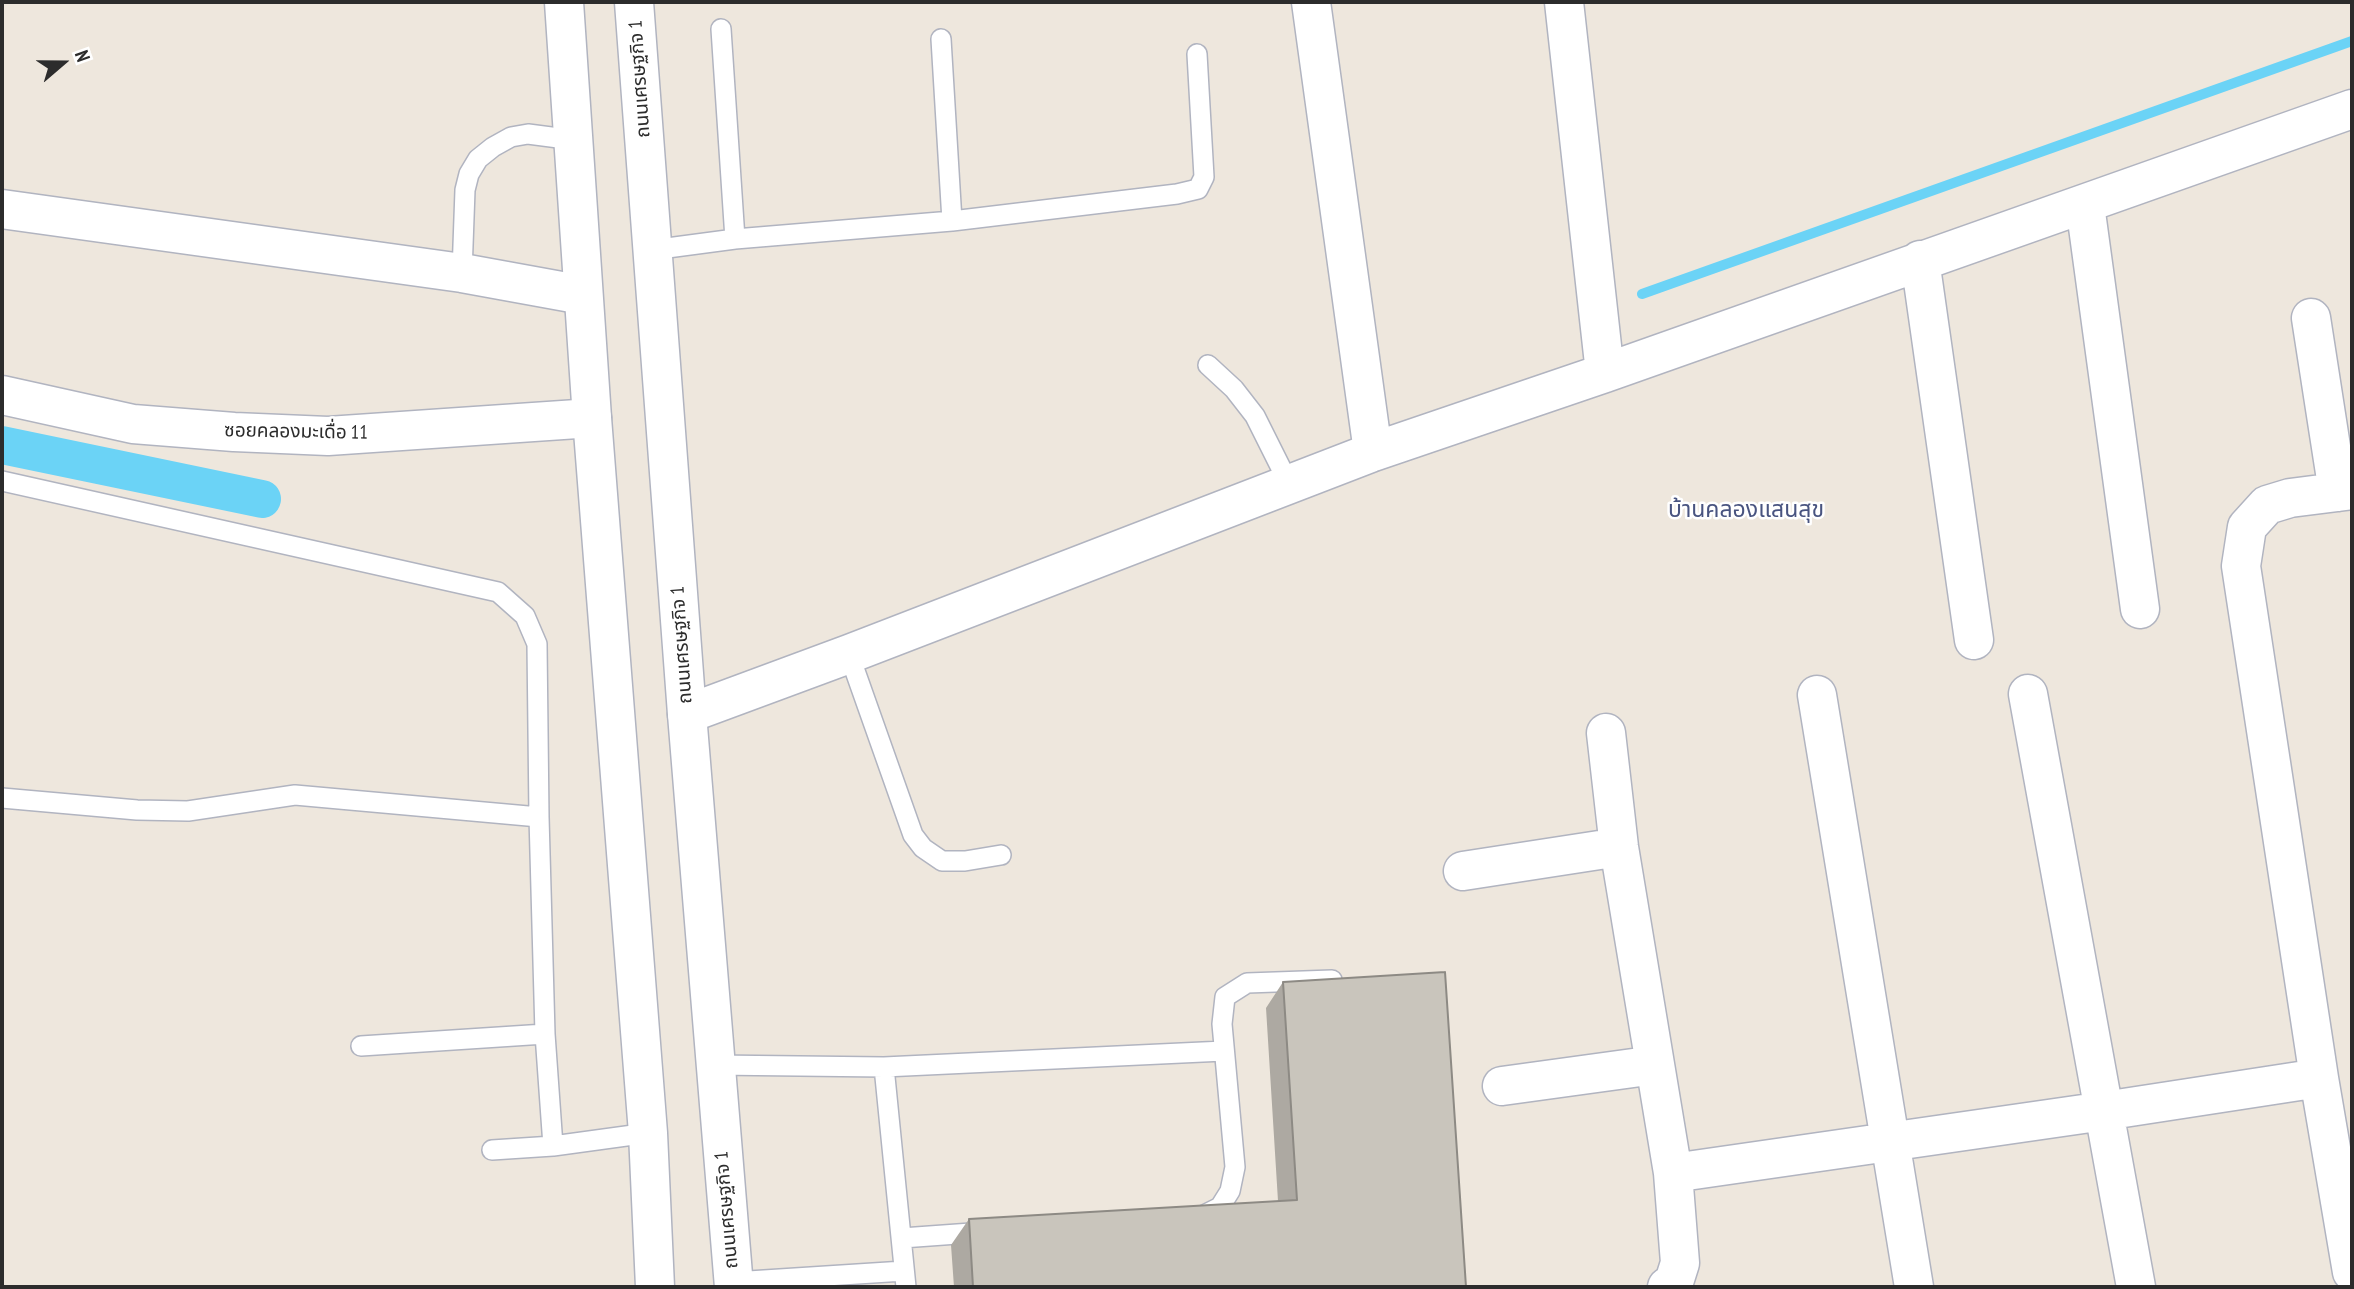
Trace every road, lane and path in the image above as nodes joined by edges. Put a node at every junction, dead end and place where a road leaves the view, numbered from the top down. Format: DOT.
graph roads {
  1 [pos="564,2"];
  2 [pos="634,2"];
  3 [pos="1311,2"];
  4 [pos="1564,2"];
  5 [pos="721,29"];
  6 [pos="941,39"];
  7 [pos="1197,54"];
  8 [pos="2352,109"];
  9 [pos="574,140"];
  10 [pos="2085,205"];
  11 [pos="2,209"];
  12 [pos="952,221"];
  13 [pos="735,239"];
  14 [pos="652,250"];
  15 [pos="1920,260"];
  16 [pos="461,274"];
  17 [pos="583,295"];
  18 [pos="2311,318"];
  19 [pos="1208,365"];
  20 [pos="1605,373"];
  21 [pos="2,395"];
  22 [pos="592,418"];
  23 [pos="1373,452"];
  24 [pos="2,481"];
  25 [pos="1289,484"];
  26 [pos="2345,491"];
  27 [pos="2140,609"];
  28 [pos="1974,640"];
  29 [pos="849,654"];
  30 [pos="2028,694"];
  31 [pos="1817,695"];
  32 [pos="687,714"];
  33 [pos="1606,733"];
  34 [pos="2,798"];
  35 [pos="539,817"];
  36 [pos="1619,847"];
  37 [pos="1000,855"];
  38 [pos="1463,871"];
  39 [pos="1354,979"];
  40 [pos="545,1034"];
  41 [pos="361,1046"];
  42 [pos="1224,1051"];
  43 [pos="715,1065"];
  44 [pos="1655,1065"];
  45 [pos="884,1067"];
  46 [pos="2319,1078"];
  47 [pos="1502,1086"];
  48 [pos="2104,1111"];
  49 [pos="648,1133"];
  50 [pos="1890,1143"];
  51 [pos="553,1146"];
  52 [pos="492,1150"];
  53 [pos="1673,1173"];
  54 [pos="1184,1219"];
  55 [pos="1009,1231"];
  56 [pos="902,1238"];
  57 [pos="2352,1272"];
  58 [pos="905,1279"];
  59 [pos="733,1285"];
  60 [pos="655,1287"];
  61 [pos="1667,1287"];
  62 [pos="1914,1287"];
  63 [pos="2136,1287"];
  1 -- 9 [label="street"];
  2 -- 14 [label="street, ถนนเศรษฐกิจ 1"];
  3 -- 23 [label="street"];
  4 -- 20 [label="street"];
  5 -- 13 [label="lane"];
  6 -- 12 [label="lane"];
  7 -- 12 [label="lane"];
  8 -- 10 [label="street"];
  9 -- 16 [label="lane"];
  9 -- 17 [label="street"];
  10 -- 15 [label="street"];
  10 -- 27 [label="street"];
  11 -- 16 [label="street"];
  12 -- 13 [label="lane"];
  13 -- 14 [label="lane"];
  14 -- 32 [label="street, ถนนเศรษฐกิจ 1"];
  15 -- 20 [label="street"];
  15 -- 28 [label="street"];
  16 -- 17 [label="street"];
  17 -- 22 [label="street"];
  18 -- 26 [label="street"];
  19 -- 25 [label="lane"];
  20 -- 23 [label="street"];
  21 -- 22 [label="street, ซอยคลองมะเดื่อ 11"];
  22 -- 49 [label="street"];
  23 -- 25 [label="street"];
  24 -- 35 [label="lane"];
  25 -- 29 [label="street"];
  26 -- 46 [label="street"];
  29 -- 32 [label="street"];
  29 -- 37 [label="lane"];
  30 -- 48 [label="street"];
  31 -- 50 [label="street"];
  32 -- 43 [label="street, ถนนเศรษฐกิจ 1"];
  33 -- 36 [label="street"];
  34 -- 35 [label="lane"];
  35 -- 40 [label="lane"];
  36 -- 38 [label="street"];
  36 -- 44 [label="street"];
  39 -- 42 [label="lane"];
  40 -- 41 [label="lane"];
  40 -- 51 [label="lane"];
  42 -- 45 [label="lane"];
  42 -- 54 [label="lane"];
  43 -- 45 [label="lane"];
  43 -- 59 [label="street, ถนนเศรษฐกิจ 1"];
  44 -- 47 [label="street"];
  44 -- 53 [label="street"];
  45 -- 56 [label="lane"];
  46 -- 48 [label="street"];
  46 -- 57 [label="street"];
  48 -- 50 [label="street"];
  48 -- 63 [label="street"];
  49 -- 51 [label="lane"];
  49 -- 60 [label="street"];
  50 -- 53 [label="street"];
  50 -- 62 [label="street"];
  51 -- 52 [label="lane"];
  53 -- 61 [label="street"];
  55 -- 56 [label="lane"];
  56 -- 58 [label="lane"];
  58 -- 59 [label="lane"];
}
